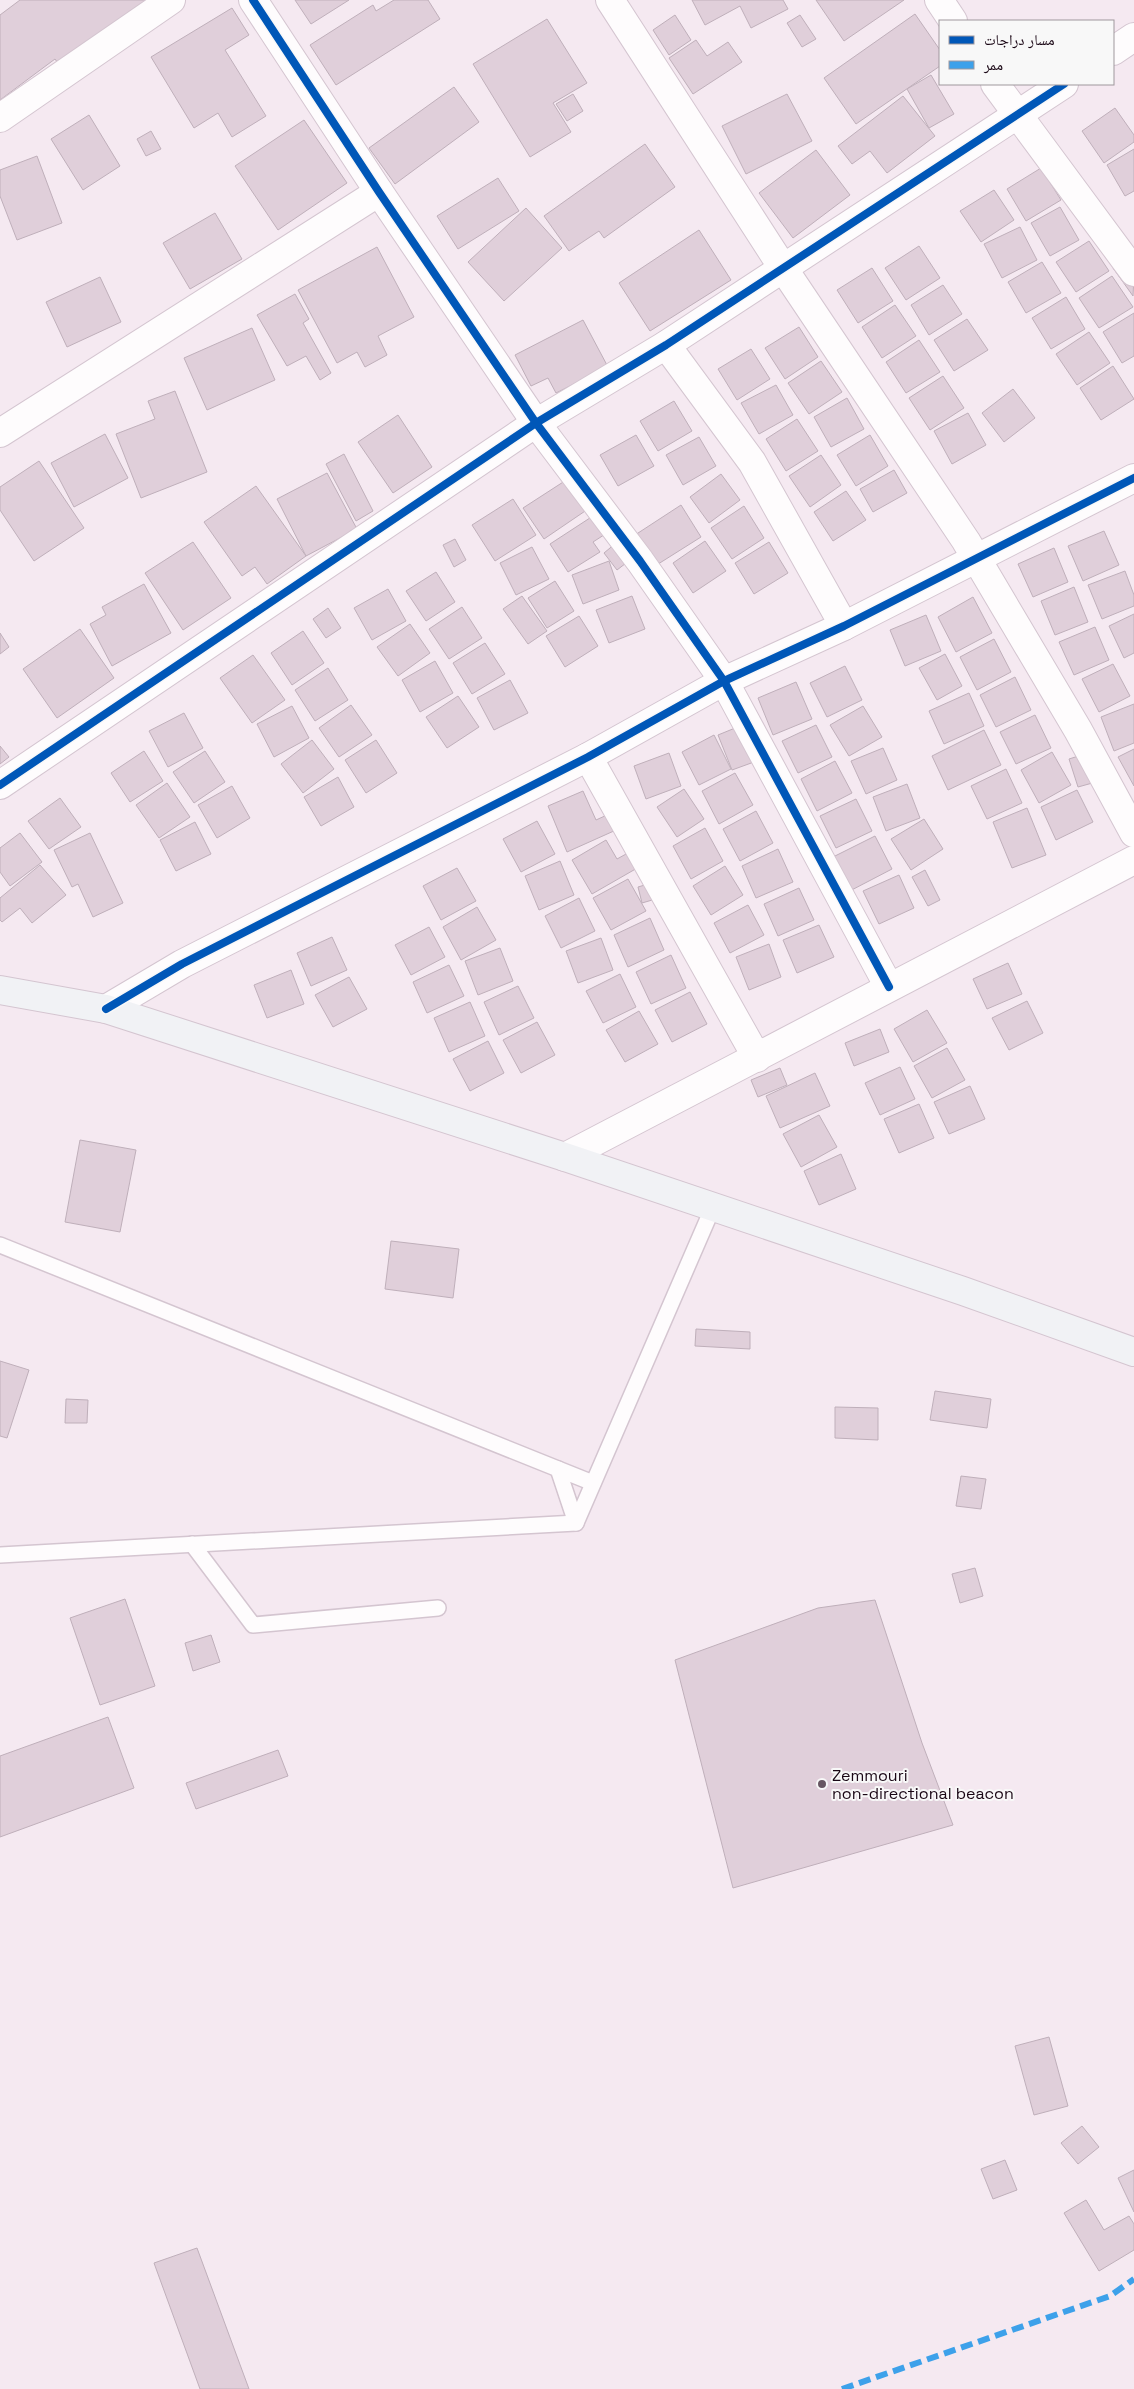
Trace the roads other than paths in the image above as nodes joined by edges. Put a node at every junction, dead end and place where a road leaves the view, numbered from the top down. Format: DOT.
graph roads {
  1 [pos="172,0"];
  2 [pos="253,0"];
  3 [pos="610,0"];
  4 [pos="939,0"];
  5 [pos="952,20"];
  6 [pos="1134,37"];
  7 [pos="1114,50"];
  8 [pos="996,85"];
  9 [pos="1062,85"];
  10 [pos="1016,115"];
  11 [pos="0,118"];
  12 [pos="379,192"];
  13 [pos="783,268"];
  14 [pos="1134,272"];
  15 [pos="666,345"];
  16 [pos="536,423"];
  17 [pos="0,433"];
  18 [pos="1134,478"];
  19 [pos="976,559"];
  20 [pos="844,626"];
  21 [pos="724,681"];
  22 [pos="588,756"];
  23 [pos="0,785"];
  24 [pos="1134,833"];
  25 [pos="1134,860"];
  26 [pos="888,987"];
  27 [pos="0,990"];
  28 [pos="106,1009"];
  29 [pos="757,1058"];
  30 [pos="565,1157"];
  31 [pos="713,1207"];
  32 [pos="0,1245"];
  33 [pos="1134,1352"];
  34 [pos="558,1469"];
  35 [pos="593,1483"];
  36 [pos="576,1523"];
  37 [pos="192,1544"];
  38 [pos="0,1555"];
  39 [pos="438,1608"];
  1 -- 11 [label="street"];
  2 -- 12 [label="street"];
  3 -- 13 [label="street"];
  4 -- 5 [label="street"];
  6 -- 7 [label="street"];
  8 -- 10 [label="street"];
  9 -- 10 [label="street"];
  10 -- 13 [label="street"];
  10 -- 14 [label="street"];
  12 -- 16 [label="street"];
  12 -- 17 [label="street"];
  13 -- 15 [label="street"];
  13 -- 19 [label="street"];
  15 -- 16 [label="street"];
  15 -- 20 [label="street"];
  16 -- 21 [label="street"];
  16 -- 23 [label="street"];
  18 -- 19 [label="street"];
  19 -- 20 [label="street"];
  19 -- 24 [label="street"];
  20 -- 21 [label="street"];
  21 -- 22 [label="street"];
  21 -- 26 [label="street"];
  22 -- 28 [label="street"];
  22 -- 29 [label="street"];
  25 -- 26 [label="street"];
  26 -- 29 [label="street"];
  27 -- 28 [label="main road"];
  28 -- 30 [label="main road"];
  29 -- 30 [label="street"];
  30 -- 31 [label="main road"];
  31 -- 33 [label="main road"];
  31 -- 35 [label="lane"];
  32 -- 34 [label="lane"];
  34 -- 35 [label="lane"];
  34 -- 36 [label="lane"];
  35 -- 36 [label="lane"];
  36 -- 37 [label="lane"];
  37 -- 38 [label="lane"];
  37 -- 39 [label="lane"];
}
